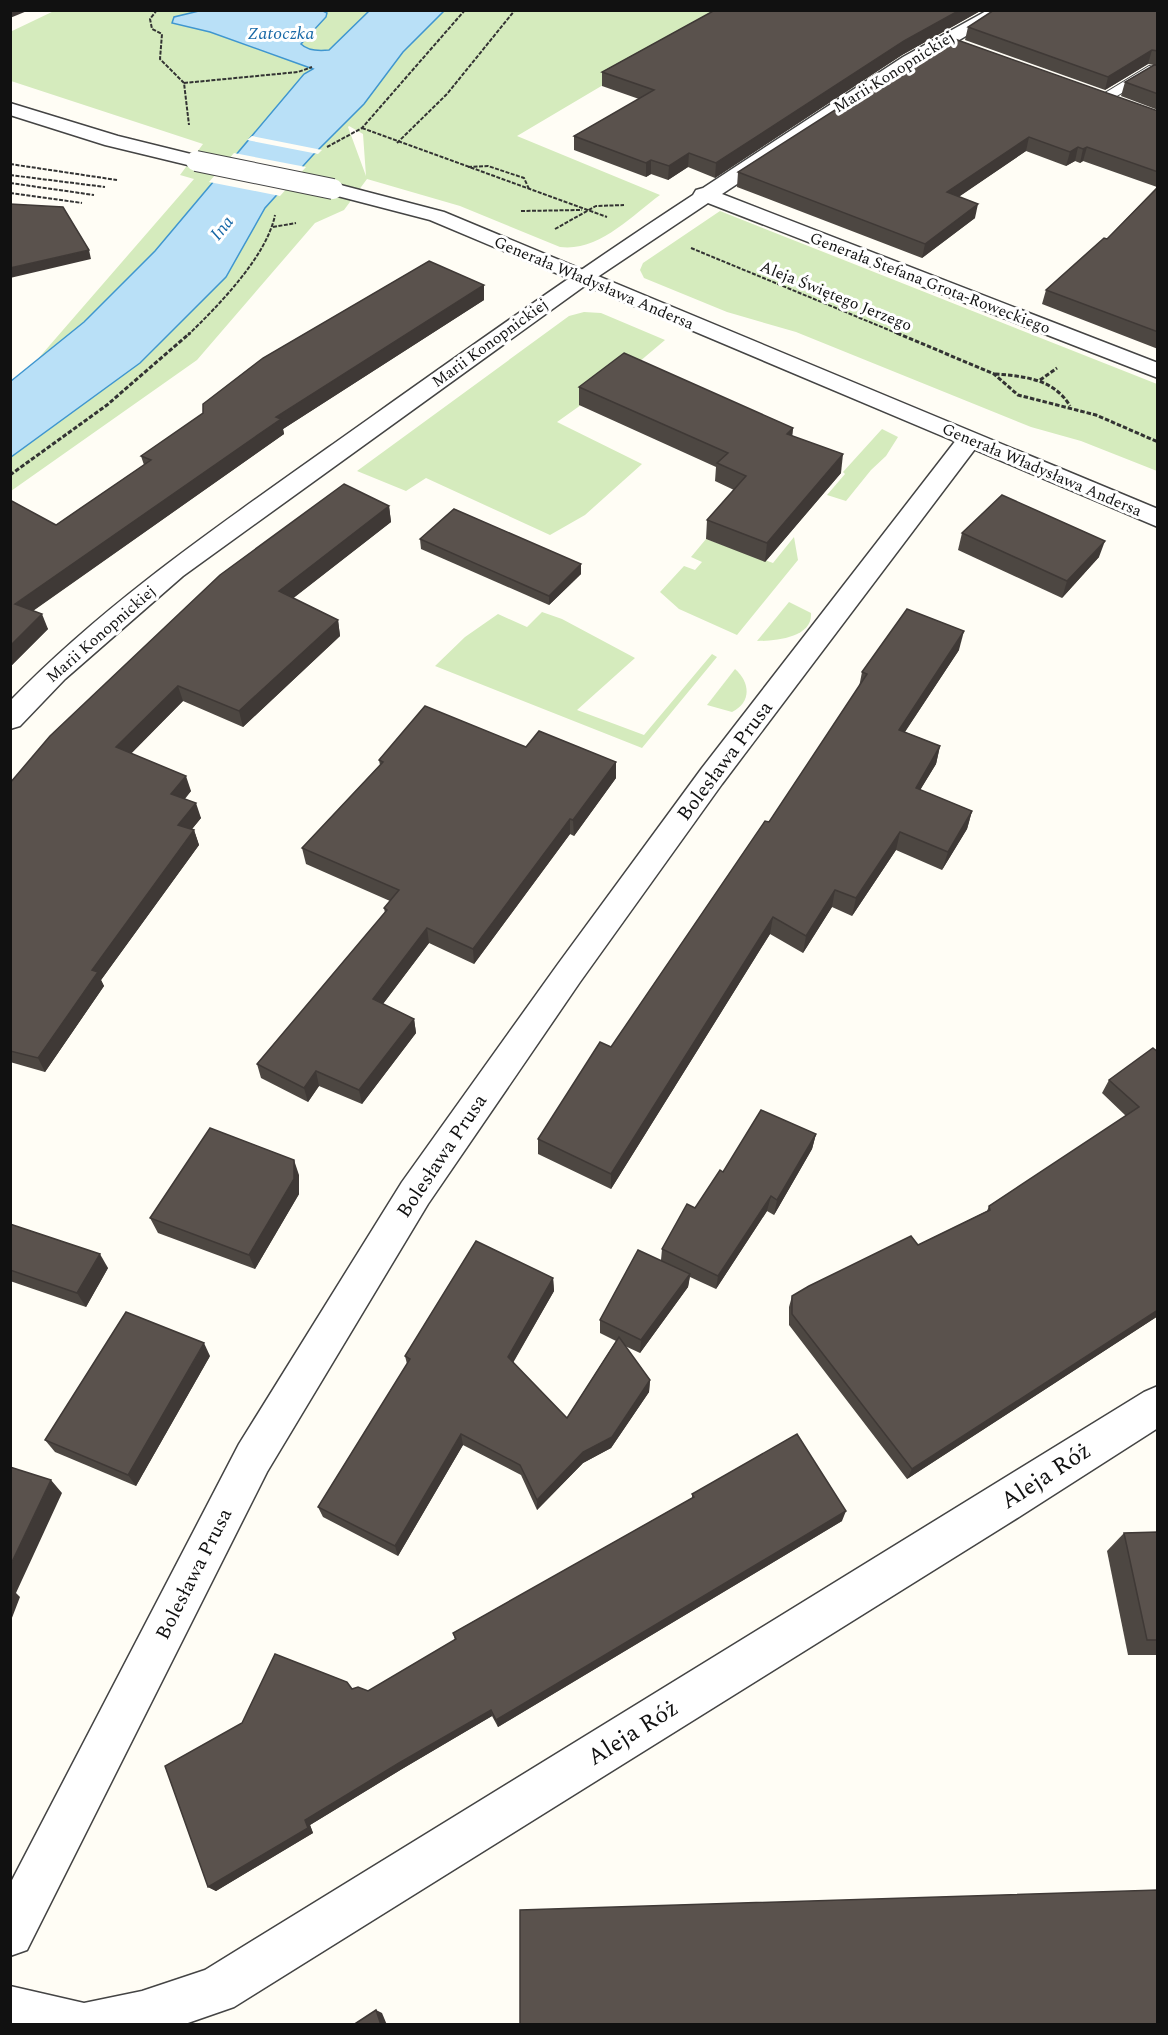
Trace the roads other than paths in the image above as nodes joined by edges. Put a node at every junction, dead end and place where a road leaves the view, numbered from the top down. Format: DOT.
graph roads {
  1 [pos="1002,10"];
  2 [pos="943,40"];
  3 [pos="965,49"];
  4 [pos="1158,74"];
  5 [pos="1081,92"];
  6 [pos="1102,99"];
  7 [pos="1124,107"];
  8 [pos="10,109"];
  9 [pos="703,194"];
  10 [pos="582,277"];
  11 [pos="1158,371"];
  12 [pos="969,440"];
  13 [pos="1158,519"];
  14 [pos="10,719"];
  15 [pos="1158,1405"];
  16 [pos="10,1933"];
  17 [pos="10,2010"];
  18 [pos="76,2025"];
  19 [pos="93,2025"];
  1 -- 2 [label="street, Marii Konopnickiej"];
  2 -- 3 [label="street"];
  2 -- 9 [label="street, Marii Konopnickiej"];
  4 -- 6 [label="lane"];
  5 -- 6 [label="street"];
  6 -- 7 [label="street"];
  8 -- 10 [label="street, Generała Władysława Andersa, bridge"];
  9 -- 10 [label="street, Marii Konopnickiej"];
  9 -- 11 [label="street, Generała Stefana Grota-Roweckiego"];
  10 -- 12 [label="street, Generała Władysława Andersa"];
  10 -- 14 [label="street, Marii Konopnickiej"];
  12 -- 13 [label="street, Generała Władysława Andersa"];
  12 -- 16 [label="street, Bolesława Prusa"];
  15 -- 19 [label="street, Aleja Róż"];
  17 -- 18 [label="street"];
}
